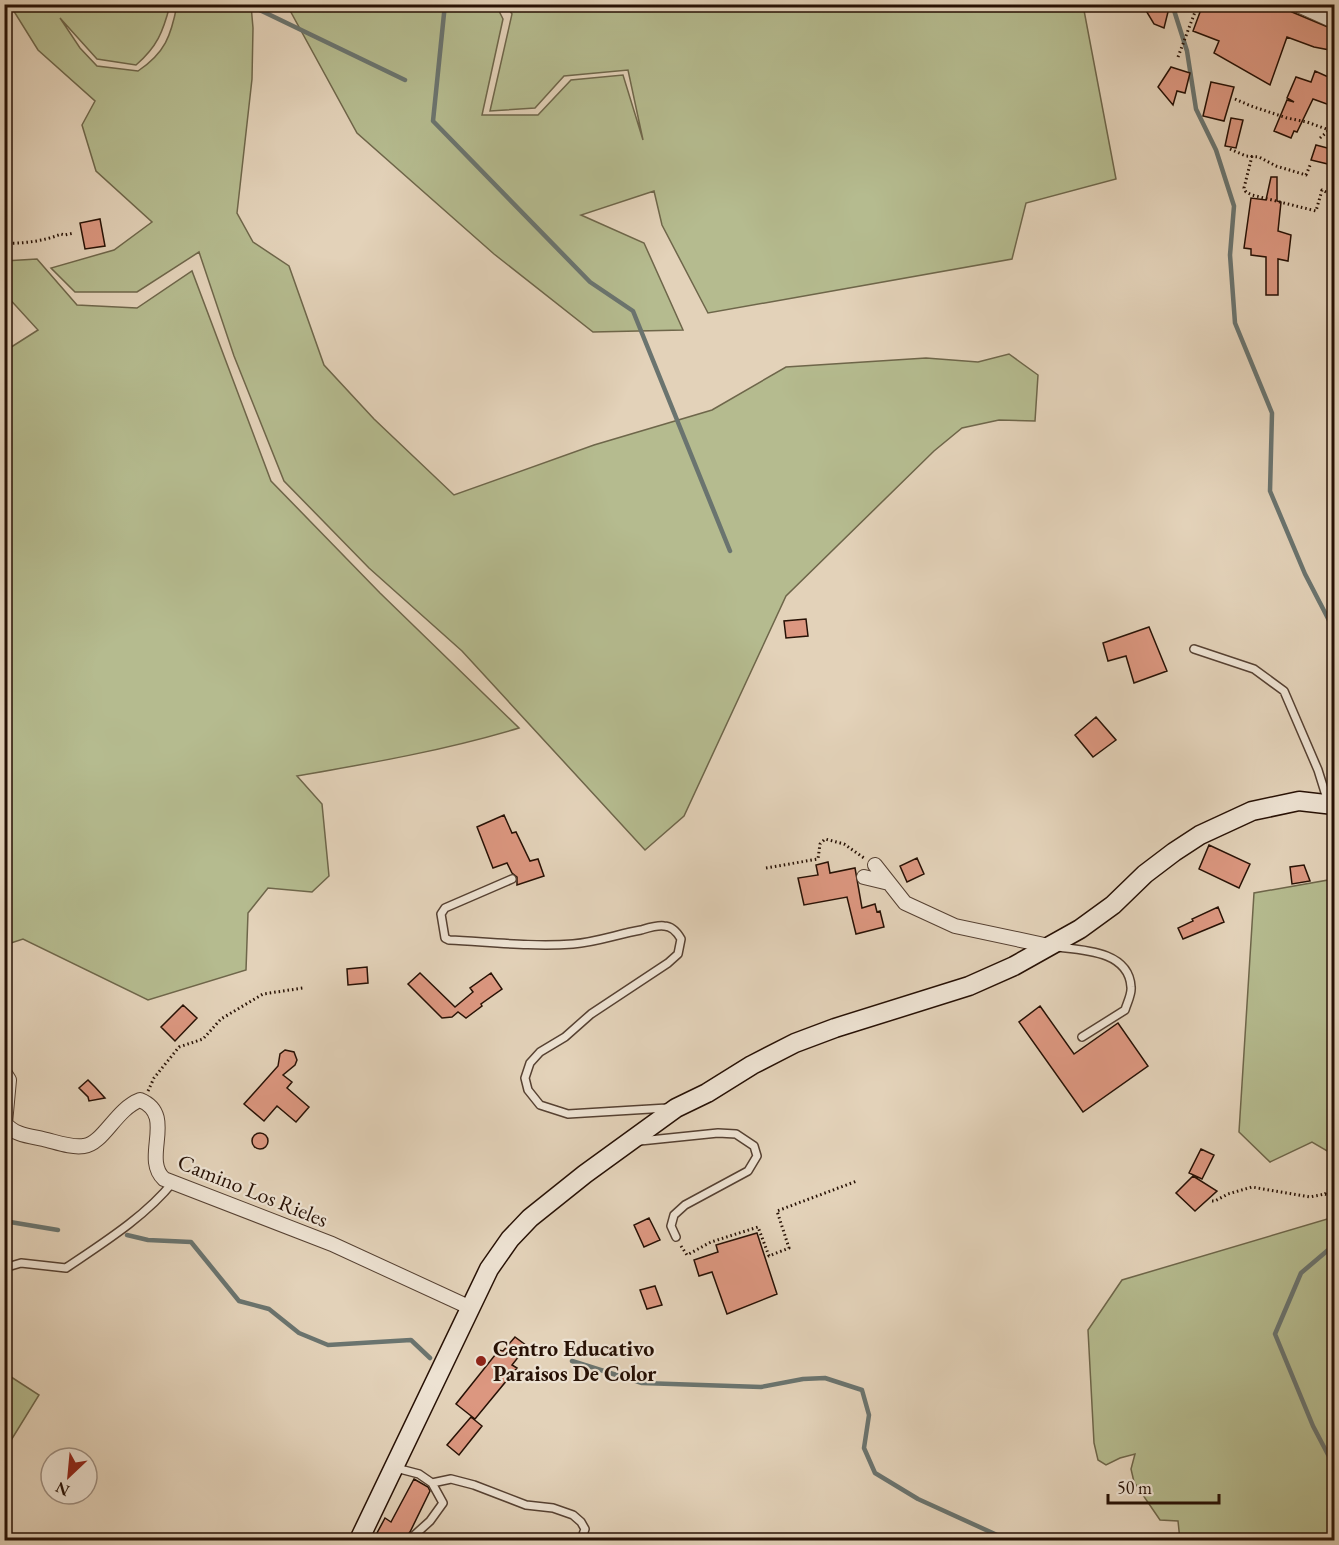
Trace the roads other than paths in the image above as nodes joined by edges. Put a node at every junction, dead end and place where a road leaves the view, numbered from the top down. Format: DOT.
graph roads {
  1 [pos="1296,4"];
  2 [pos="1335,21"];
  3 [pos="1194,650"];
  4 [pos="1332,805"];
  5 [pos="874,865"];
  6 [pos="864,878"];
  7 [pos="512,879"];
  8 [pos="889,883"];
  9 [pos="1049,946"];
  10 [pos="1082,1037"];
  11 [pos="4,1072"];
  12 [pos="676,1108"];
  13 [pos="629,1142"];
  14 [pos="173,1182"];
  15 [pos="676,1237"];
  16 [pos="4,1268"];
  17 [pos="471,1308"];
  18 [pos="394,1467"];
  19 [pos="432,1483"];
  20 [pos="359,1540"];
  21 [pos="409,1540"];
  22 [pos="581,1540"];
  1 -- 2 [label="street"];
  3 -- 4 [label="lane"];
  4 -- 9 [label="main road"];
  5 -- 8 [label="street"];
  6 -- 8 [label="street"];
  7 -- 12 [label="lane"];
  8 -- 9 [label="street"];
  9 -- 10 [label="lane"];
  9 -- 12 [label="main road"];
  11 -- 14 [label="street, Camino Los Rieles"];
  12 -- 13 [label="main road"];
  13 -- 15 [label="lane"];
  13 -- 17 [label="main road"];
  14 -- 16 [label="lane"];
  14 -- 17 [label="street, Camino Los Rieles"];
  17 -- 18 [label="main road"];
  18 -- 19 [label="lane"];
  18 -- 20 [label="main road"];
  19 -- 21 [label="lane"];
  19 -- 22 [label="lane"];
}
